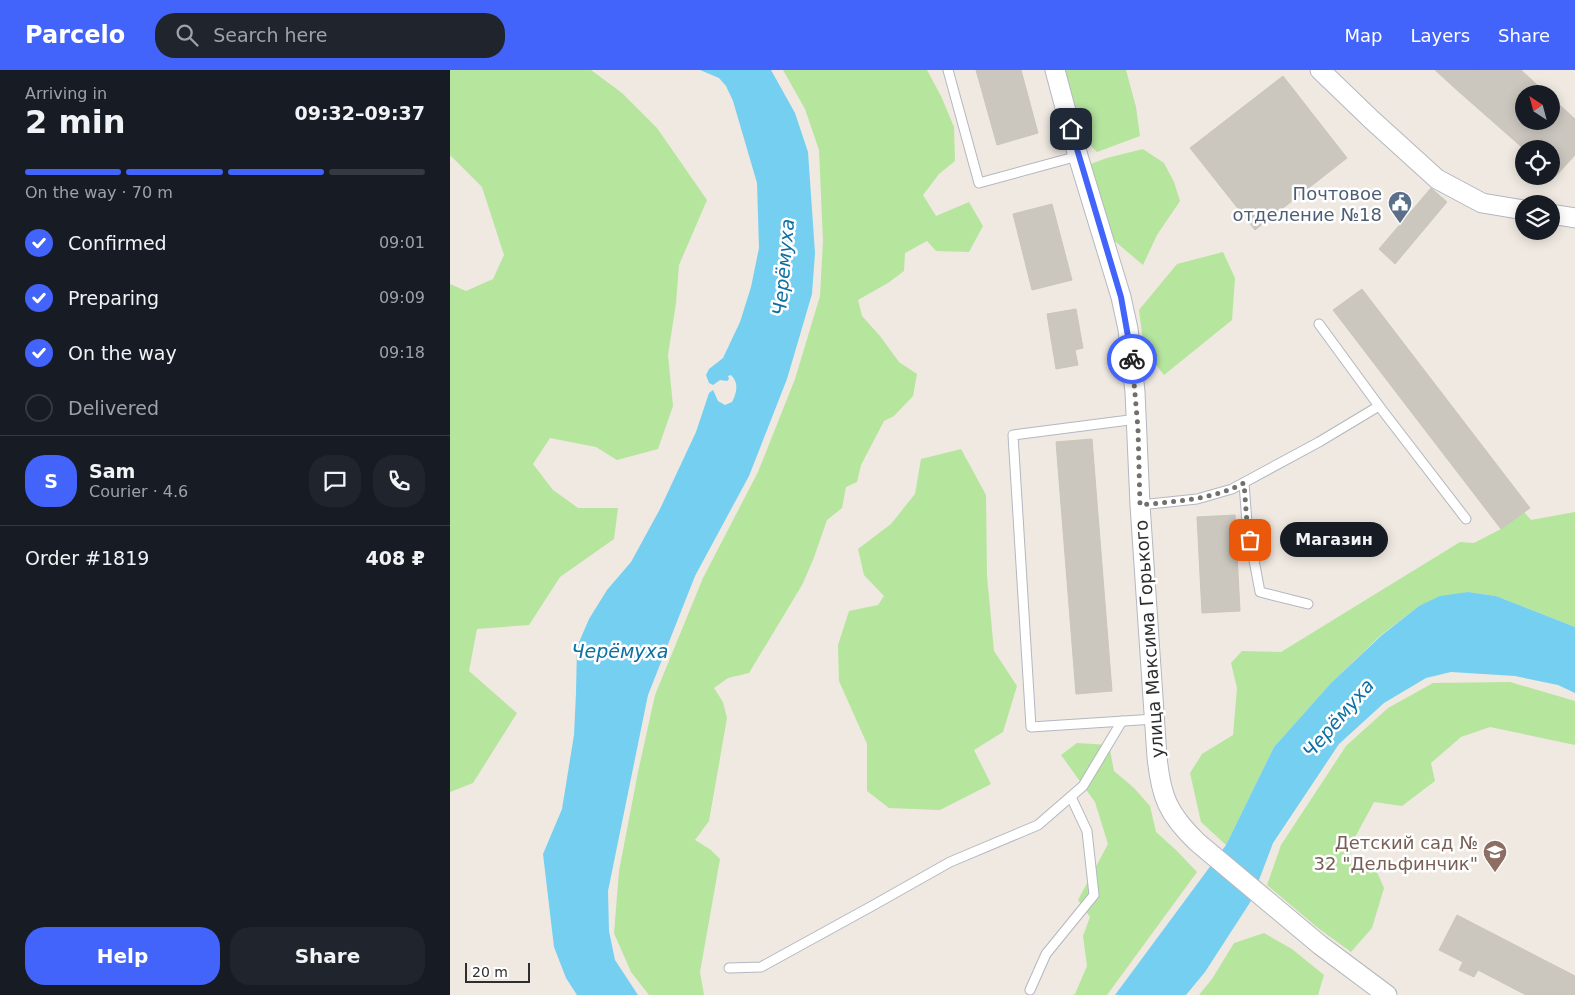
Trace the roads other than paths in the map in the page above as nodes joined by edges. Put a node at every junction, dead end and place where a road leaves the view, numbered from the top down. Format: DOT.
graph roads {
  1 [pos="948,70"];
  2 [pos="1055,70"];
  3 [pos="1320,70"];
  4 [pos="1078,156"];
  5 [pos="1515,208"];
  6 [pos="1560,216"];
  7 [pos="1575,218"];
  8 [pos="1319,324"];
  9 [pos="1379,406"];
  10 [pos="1137,419"];
  11 [pos="1244,483"];
  12 [pos="1140,505"];
  13 [pos="1466,519"];
  14 [pos="1308,604"];
  15 [pos="1155,719"];
  16 [pos="1122,721"];
  17 [pos="1071,797"];
  18 [pos="729,968"];
  19 [pos="1030,990"];
  20 [pos="1385,994"];
  1 -- 4 [label="lane"];
  2 -- 4 [label="street, улица Максима Горького"];
  3 -- 5 [label="street"];
  4 -- 10 [label="street, улица Максима Горького"];
  6 -- 7 [label="street"];
  8 -- 9 [label="lane"];
  9 -- 11 [label="lane"];
  9 -- 13 [label="lane"];
  10 -- 12 [label="street, улица Максима Горького"];
  10 -- 16 [label="lane"];
  11 -- 12 [label="lane"];
  11 -- 14 [label="lane"];
  12 -- 15 [label="street, улица Максима Горького"];
  15 -- 16 [label="lane"];
  15 -- 20 [label="street, улица Максима Горького"];
  16 -- 17 [label="lane"];
  17 -- 18 [label="lane"];
  17 -- 19 [label="lane"];
}
